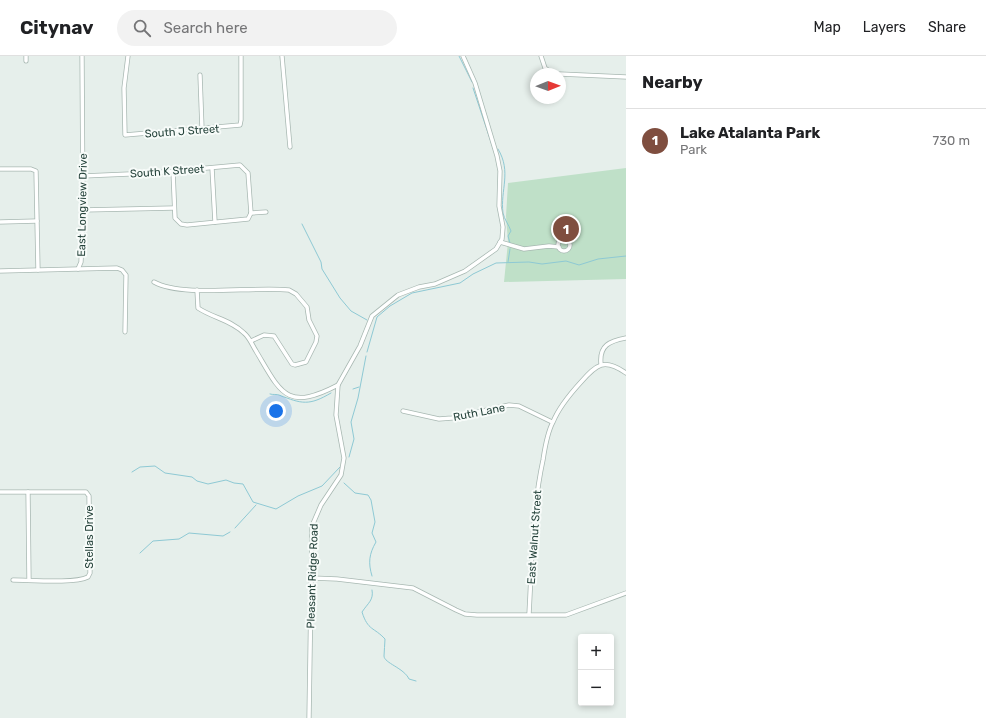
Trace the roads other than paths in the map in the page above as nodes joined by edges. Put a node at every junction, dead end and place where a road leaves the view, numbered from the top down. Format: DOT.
graph roads {
  1 [pos="26,56"];
  2 [pos="82,56"];
  3 [pos="128,56"];
  4 [pos="241,56"];
  5 [pos="282,56"];
  6 [pos="463,56"];
  7 [pos="541,56"];
  8 [pos="26,61"];
  9 [pos="545,68"];
  10 [pos="566,74"];
  11 [pos="200,75"];
  12 [pos="626,76"];
  13 [pos="202,129"];
  14 [pos="290,147"];
  15 [pos="212,168"];
  16 [pos="0,169"];
  17 [pos="173,172"];
  18 [pos="83,176"];
  19 [pos="174,208"];
  20 [pos="83,210"];
  21 [pos="266,212"];
  22 [pos="251,213"];
  23 [pos="37,221"];
  24 [pos="0,222"];
  25 [pos="215,222"];
  26 [pos="500,242"];
  27 [pos="559,247"];
  28 [pos="78,269"];
  29 [pos="0,270"];
  30 [pos="38,270"];
  31 [pos="154,282"];
  32 [pos="197,290"];
  33 [pos="125,332"];
  34 [pos="626,338"];
  35 [pos="251,341"];
  36 [pos="601,364"];
  37 [pos="626,373"];
  38 [pos="338,385"];
  39 [pos="403,411"];
  40 [pos="552,422"];
  41 [pos="0,492"];
  42 [pos="28,492"];
  43 [pos="312,578"];
  44 [pos="13,580"];
  45 [pos="29,580"];
  46 [pos="626,593"];
  47 [pos="529,614"];
  48 [pos="310,718"];
  1 -- 8 [label="street"];
  2 -- 18 [label="street, East Longview Drive"];
  3 -- 13 [label="street, South J Street"];
  4 -- 13 [label="street, South J Street"];
  5 -- 14 [label="street"];
  6 -- 26 [label="street"];
  7 -- 9 [label="street"];
  10 -- 12 [label="street"];
  11 -- 13 [label="street"];
  15 -- 17 [label="street, South K Street"];
  15 -- 22 [label="street, South K Street"];
  15 -- 25 [label="street"];
  16 -- 23 [label="street"];
  17 -- 18 [label="street, South K Street"];
  17 -- 19 [label="street"];
  18 -- 20 [label="street, East Longview Drive"];
  19 -- 20 [label="street"];
  19 -- 25 [label="street"];
  20 -- 28 [label="street, East Longview Drive"];
  21 -- 22 [label="street"];
  22 -- 25 [label="street"];
  23 -- 24 [label="street"];
  23 -- 30 [label="street"];
  26 -- 27 [label="street"];
  26 -- 38 [label="street, Pleasant Ridge Road"];
  28 -- 30 [label="street"];
  28 -- 33 [label="street, East Longview Drive"];
  29 -- 30 [label="street"];
  31 -- 32 [label="street"];
  32 -- 35 [label="street"];
  32 -- 35 [label="street"];
  34 -- 36 [label="street"];
  35 -- 38 [label="street"];
  36 -- 37 [label="street"];
  36 -- 40 [label="street, East Walnut Street"];
  38 -- 43 [label="street, Pleasant Ridge Road"];
  39 -- 40 [label="street, Ruth Lane"];
  40 -- 47 [label="street, East Walnut Street"];
  41 -- 42 [label="street"];
  42 -- 45 [label="street"];
  42 -- 45 [label="street, Stellas Drive"];
  43 -- 47 [label="street"];
  43 -- 48 [label="street, Pleasant Ridge Road"];
  44 -- 45 [label="street"];
  46 -- 47 [label="street"];
}
